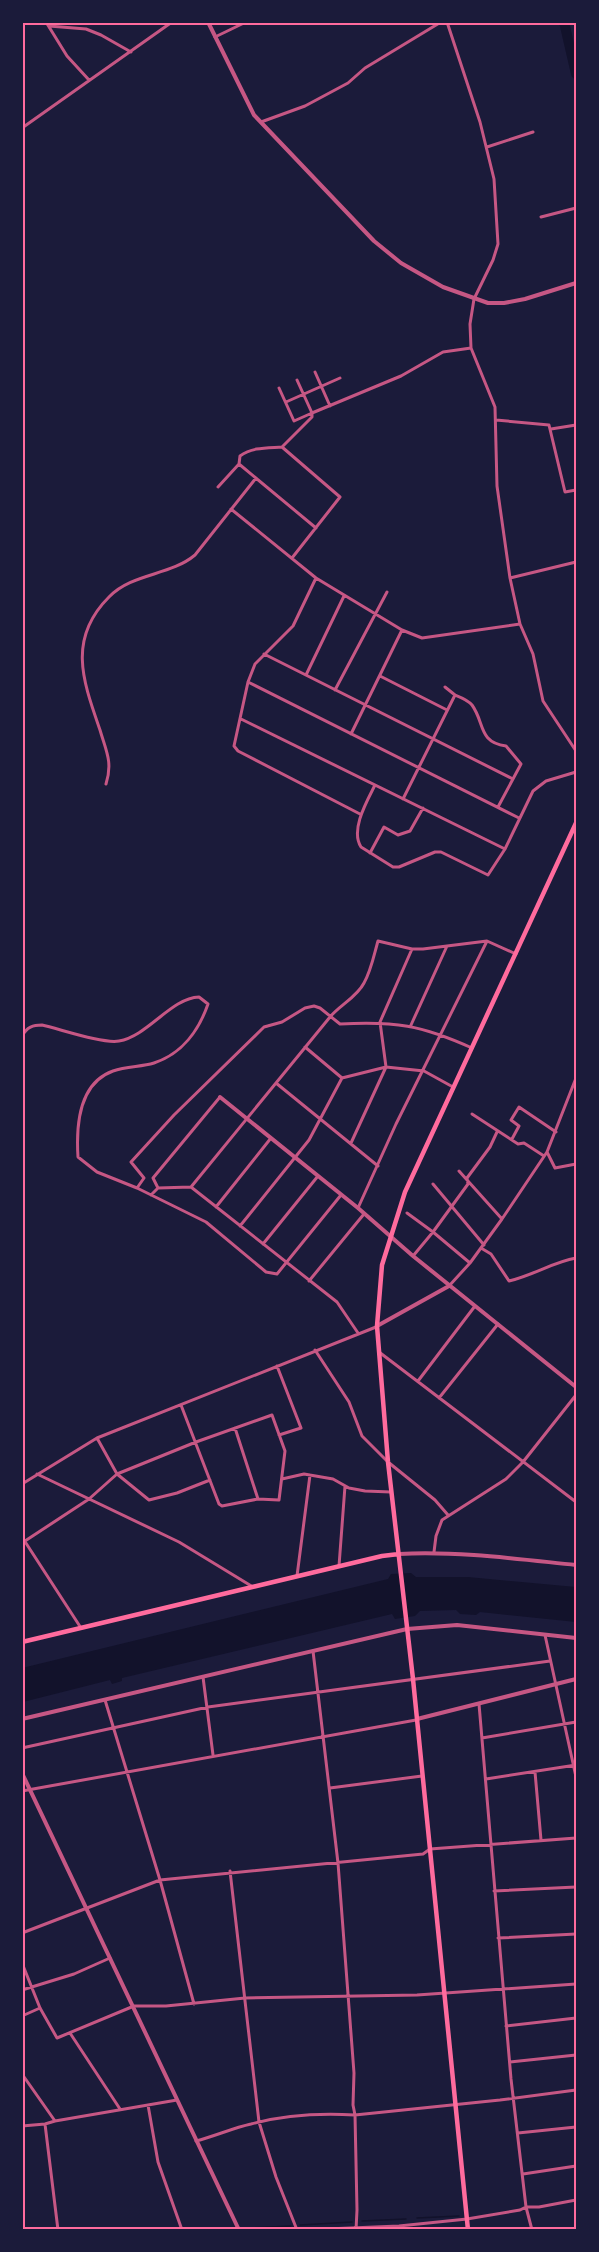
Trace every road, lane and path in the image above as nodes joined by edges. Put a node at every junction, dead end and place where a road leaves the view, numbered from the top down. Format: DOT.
graph roads {
  1 [pos="46,22"];
  2 [pos="172,22"];
  3 [pos="208,22"];
  4 [pos="246,22"];
  5 [pos="441,22"];
  6 [pos="447,22"];
  7 [pos="167,24"];
  8 [pos="49,26"];
  9 [pos="215,37"];
  10 [pos="130,52"];
  11 [pos="88,80"];
  12 [pos="261,122"];
  13 [pos="22,128"];
  14 [pos="533,132"];
  15 [pos="487,147"];
  16 [pos="576,208"];
  17 [pos="541,217"];
  18 [pos="576,283"];
  19 [pos="474,299"];
  20 [pos="471,348"];
  21 [pos="315,372"];
  22 [pos="340,378"];
  23 [pos="297,380"];
  24 [pos="321,386"];
  25 [pos="279,388"];
  26 [pos="304,394"];
  27 [pos="286,402"];
  28 [pos="330,406"];
  29 [pos="312,413"];
  30 [pos="496,420"];
  31 [pos="576,424"];
  32 [pos="551,429"];
  33 [pos="282,447"];
  34 [pos="239,464"];
  35 [pos="256,478"];
  36 [pos="218,487"];
  37 [pos="576,490"];
  38 [pos="231,509"];
  39 [pos="316,528"];
  40 [pos="292,558"];
  41 [pos="576,562"];
  42 [pos="316,578"];
  43 [pos="510,578"];
  44 [pos="387,592"];
  45 [pos="344,596"];
  46 [pos="374,614"];
  47 [pos="520,624"];
  48 [pos="402,630"];
  49 [pos="264,654"];
  50 [pos="306,675"];
  51 [pos="380,676"];
  52 [pos="248,682"];
  53 [pos="445,687"];
  54 [pos="335,690"];
  55 [pos="455,695"];
  56 [pos="365,705"];
  57 [pos="447,710"];
  58 [pos="241,719"];
  59 [pos="351,734"];
  60 [pos="433,739"];
  61 [pos="576,751"];
  62 [pos="418,767"];
  63 [pos="576,772"];
  64 [pos="513,779"];
  65 [pos="106,784"];
  66 [pos="375,785"];
  67 [pos="403,799"];
  68 [pos="498,807"];
  69 [pos="423,808"];
  70 [pos="360,814"];
  71 [pos="519,818"];
  72 [pos="576,823"];
  73 [pos="505,849"];
  74 [pos="370,854"];
  75 [pos="487,941"];
  76 [pos="447,946"];
  77 [pos="412,949"];
  78 [pos="517,954"];
  79 [pos="330,1017"];
  80 [pos="380,1022"];
  81 [pos="411,1026"];
  82 [pos="442,1034"];
  83 [pos="22,1036"];
  84 [pos="305,1047"];
  85 [pos="472,1048"];
  86 [pos="386,1067"];
  87 [pos="424,1071"];
  88 [pos="342,1078"];
  89 [pos="576,1078"];
  90 [pos="276,1083"];
  91 [pos="453,1087"];
  92 [pos="220,1097"];
  93 [pos="472,1114"];
  94 [pos="247,1118"];
  95 [pos="321,1120"];
  96 [pos="497,1132"];
  97 [pos="556,1132"];
  98 [pos="271,1138"];
  99 [pos="512,1139"];
  100 [pos="351,1143"];
  101 [pos="547,1152"];
  102 [pos="544,1156"];
  103 [pos="294,1158"];
  104 [pos="576,1164"];
  105 [pos="378,1166"];
  106 [pos="459,1171"];
  107 [pos="318,1176"];
  108 [pos="467,1178"];
  109 [pos="433,1184"];
  110 [pos="137,1188"];
  111 [pos="158,1188"];
  112 [pos="191,1188"];
  113 [pos="151,1195"];
  114 [pos="341,1195"];
  115 [pos="453,1206"];
  116 [pos="216,1207"];
  117 [pos="358,1208"];
  118 [pos="407,1213"];
  119 [pos="364,1214"];
  120 [pos="502,1219"];
  121 [pos="240,1226"];
  122 [pos="434,1232"];
  123 [pos="390,1237"];
  124 [pos="263,1244"];
  125 [pos="482,1246"];
  126 [pos="413,1256"];
  127 [pos="576,1258"];
  128 [pos="287,1262"];
  129 [pos="470,1263"];
  130 [pos="309,1281"];
  131 [pos="449,1286"];
  132 [pos="475,1306"];
  133 [pos="498,1324"];
  134 [pos="377,1326"];
  135 [pos="358,1333"];
  136 [pos="315,1350"];
  137 [pos="379,1352"];
  138 [pos="277,1366"];
  139 [pos="418,1381"];
  140 [pos="576,1387"];
  141 [pos="576,1395"];
  142 [pos="440,1398"];
  143 [pos="181,1405"];
  144 [pos="235,1428"];
  145 [pos="279,1435"];
  146 [pos="97,1438"];
  147 [pos="196,1442"];
  148 [pos="388,1462"];
  149 [pos="523,1462"];
  150 [pos="38,1474"];
  151 [pos="117,1474"];
  152 [pos="310,1475"];
  153 [pos="282,1479"];
  154 [pos="210,1480"];
  155 [pos="22,1484"];
  156 [pos="345,1486"];
  157 [pos="392,1492"];
  158 [pos="88,1499"];
  159 [pos="258,1499"];
  160 [pos="576,1502"];
  161 [pos="448,1515"];
  162 [pos="22,1537"];
  163 [pos="25,1541"];
  164 [pos="434,1552"];
  165 [pos="399,1554"];
  166 [pos="576,1565"];
  167 [pos="339,1566"];
  168 [pos="297,1576"];
  169 [pos="253,1587"];
  170 [pos="81,1628"];
  171 [pos="407,1629"];
  172 [pos="545,1635"];
  173 [pos="576,1638"];
  174 [pos="22,1642"];
  175 [pos="314,1651"];
  176 [pos="550,1661"];
  177 [pos="203,1677"];
  178 [pos="413,1679"];
  179 [pos="576,1679"];
  180 [pos="555,1684"];
  181 [pos="319,1691"];
  182 [pos="105,1700"];
  183 [pos="479,1704"];
  184 [pos="208,1707"];
  185 [pos="22,1719"];
  186 [pos="417,1719"];
  187 [pos="576,1722"];
  188 [pos="565,1724"];
  189 [pos="113,1729"];
  190 [pos="324,1736"];
  191 [pos="482,1738"];
  192 [pos="22,1748"];
  193 [pos="213,1755"];
  194 [pos="575,1765"];
  195 [pos="127,1772"];
  196 [pos="535,1772"];
  197 [pos="22,1773"];
  198 [pos="422,1776"];
  199 [pos="576,1778"];
  200 [pos="486,1779"];
  201 [pos="330,1788"];
  202 [pos="30,1789"];
  203 [pos="22,1791"];
  204 [pos="576,1838"];
  205 [pos="541,1840"];
  206 [pos="491,1844"];
  207 [pos="430,1849"];
  208 [pos="338,1863"];
  209 [pos="230,1871"];
  210 [pos="160,1880"];
  211 [pos="576,1887"];
  212 [pos="494,1891"];
  213 [pos="86,1907"];
  214 [pos="22,1933"];
  215 [pos="576,1935"];
  216 [pos="498,1938"];
  217 [pos="110,1958"];
  218 [pos="22,1963"];
  219 [pos="576,1984"];
  220 [pos="31,1986"];
  221 [pos="503,1988"];
  222 [pos="22,1990"];
  223 [pos="444,1992"];
  224 [pos="349,1997"];
  225 [pos="245,1998"];
  226 [pos="194,2004"];
  227 [pos="134,2006"];
  228 [pos="40,2008"];
  229 [pos="22,2016"];
  230 [pos="576,2018"];
  231 [pos="506,2026"];
  232 [pos="70,2033"];
  233 [pos="576,2055"];
  234 [pos="510,2062"];
  235 [pos="22,2074"];
  236 [pos="576,2090"];
  237 [pos="513,2099"];
  238 [pos="178,2100"];
  239 [pos="148,2105"];
  240 [pos="457,2105"];
  241 [pos="120,2109"];
  242 [pos="355,2115"];
  243 [pos="55,2121"];
  244 [pos="259,2122"];
  245 [pos="45,2124"];
  246 [pos="22,2126"];
  247 [pos="576,2127"];
  248 [pos="518,2133"];
  249 [pos="196,2141"];
  250 [pos="576,2166"];
  251 [pos="523,2174"];
  252 [pos="576,2200"];
  253 [pos="526,2207"];
  254 [pos="467,2220"];
  255 [pos="356,2228"];
  256 [pos="58,2229"];
  257 [pos="182,2229"];
  258 [pos="239,2229"];
  259 [pos="297,2229"];
  260 [pos="302,2229"];
  261 [pos="468,2229"];
  262 [pos="532,2229"];
  1 -- 8 [label="street"];
  2 -- 7 [label="street"];
  3 -- 9 [label="street"];
  4 -- 9 [label="street"];
  5 -- 12 [label="street"];
  6 -- 15 [label="street"];
  7 -- 10 [label="street"];
  8 -- 10 [label="street"];
  8 -- 11 [label="street"];
  9 -- 12 [label="street"];
  10 -- 11 [label="street"];
  11 -- 13 [label="street"];
  12 -- 19 [label="street"];
  14 -- 15 [label="street"];
  15 -- 19 [label="street"];
  16 -- 17 [label="street"];
  18 -- 19 [label="street"];
  19 -- 20 [label="street"];
  20 -- 28 [label="street"];
  20 -- 30 [label="street"];
  21 -- 24 [label="street"];
  22 -- 24 [label="street"];
  23 -- 26 [label="street"];
  24 -- 26 [label="street"];
  24 -- 28 [label="street"];
  25 -- 27 [label="street"];
  26 -- 27 [label="street"];
  26 -- 29 [label="street"];
  27 -- 29 [label="street"];
  28 -- 29 [label="street"];
  29 -- 33 [label="street"];
  30 -- 32 [label="street"];
  30 -- 43 [label="street"];
  31 -- 32 [label="street"];
  32 -- 37 [label="street"];
  33 -- 34 [label="street"];
  33 -- 39 [label="street"];
  34 -- 35 [label="street"];
  34 -- 36 [label="street"];
  35 -- 38 [label="street"];
  35 -- 39 [label="street"];
  38 -- 40 [label="street"];
  38 -- 65 [label="street"];
  39 -- 40 [label="street"];
  40 -- 42 [label="street"];
  41 -- 43 [label="street"];
  42 -- 45 [label="street"];
  42 -- 49 [label="street"];
  43 -- 47 [label="street"];
  44 -- 46 [label="street"];
  45 -- 46 [label="street"];
  45 -- 50 [label="street"];
  46 -- 48 [label="street"];
  46 -- 54 [label="street"];
  47 -- 48 [label="street"];
  47 -- 61 [label="street"];
  48 -- 51 [label="street"];
  49 -- 50 [label="street"];
  49 -- 52 [label="street"];
  50 -- 54 [label="street"];
  51 -- 56 [label="street"];
  51 -- 57 [label="street"];
  52 -- 58 [label="street"];
  52 -- 59 [label="street"];
  53 -- 55 [label="street"];
  54 -- 56 [label="street"];
  55 -- 57 [label="street"];
  55 -- 64 [label="street"];
  56 -- 59 [label="street"];
  56 -- 60 [label="street"];
  57 -- 60 [label="street"];
  58 -- 66 [label="street"];
  58 -- 70 [label="street"];
  59 -- 62 [label="street"];
  60 -- 62 [label="street"];
  60 -- 64 [label="street"];
  62 -- 67 [label="street"];
  62 -- 68 [label="street"];
  63 -- 71 [label="street"];
  64 -- 68 [label="street"];
  66 -- 67 [label="street"];
  66 -- 70 [label="street"];
  67 -- 69 [label="street"];
  68 -- 71 [label="street"];
  69 -- 73 [label="street"];
  69 -- 74 [label="street"];
  70 -- 74 [label="street"];
  71 -- 73 [label="street"];
  72 -- 78 [label="main road"];
  73 -- 74 [label="street"];
  75 -- 76 [label="street"];
  75 -- 78 [label="street"];
  75 -- 82 [label="street"];
  76 -- 77 [label="street"];
  76 -- 81 [label="street"];
  77 -- 79 [label="street"];
  77 -- 80 [label="street"];
  78 -- 85 [label="main road"];
  79 -- 80 [label="street"];
  79 -- 84 [label="street"];
  79 -- 110 [label="street"];
  80 -- 81 [label="street"];
  80 -- 86 [label="street"];
  81 -- 82 [label="street"];
  82 -- 85 [label="street"];
  82 -- 87 [label="street"];
  83 -- 110 [label="street"];
  84 -- 88 [label="street"];
  84 -- 90 [label="street"];
  85 -- 91 [label="main road"];
  86 -- 87 [label="street"];
  86 -- 88 [label="street"];
  86 -- 100 [label="street"];
  87 -- 91 [label="street"];
  87 -- 105 [label="street"];
  88 -- 95 [label="street"];
  89 -- 97 [label="street"];
  90 -- 94 [label="street"];
  90 -- 95 [label="street"];
  91 -- 123 [label="main road"];
  92 -- 94 [label="street"];
  92 -- 111 [label="street"];
  93 -- 96 [label="street"];
  94 -- 98 [label="street"];
  94 -- 112 [label="street"];
  95 -- 100 [label="street"];
  95 -- 103 [label="street"];
  96 -- 99 [label="street"];
  96 -- 108 [label="street"];
  97 -- 99 [label="street"];
  97 -- 101 [label="street"];
  98 -- 103 [label="street"];
  98 -- 116 [label="street"];
  99 -- 102 [label="street"];
  100 -- 105 [label="street"];
  101 -- 102 [label="street"];
  101 -- 104 [label="street"];
  102 -- 120 [label="street"];
  103 -- 107 [label="street"];
  103 -- 121 [label="street"];
  105 -- 117 [label="street"];
  106 -- 108 [label="street"];
  107 -- 114 [label="street"];
  107 -- 124 [label="street"];
  108 -- 115 [label="street"];
  108 -- 120 [label="street"];
  109 -- 115 [label="street"];
  110 -- 113 [label="street"];
  111 -- 112 [label="street"];
  111 -- 113 [label="street"];
  112 -- 116 [label="street"];
  113 -- 128 [label="street"];
  114 -- 117 [label="street"];
  114 -- 128 [label="street"];
  115 -- 122 [label="street"];
  115 -- 125 [label="street"];
  116 -- 121 [label="street"];
  117 -- 119 [label="street"];
  118 -- 122 [label="street"];
  119 -- 123 [label="street"];
  119 -- 130 [label="street"];
  120 -- 125 [label="street"];
  121 -- 124 [label="street"];
  122 -- 126 [label="street"];
  122 -- 129 [label="street"];
  123 -- 126 [label="street"];
  123 -- 134 [label="main road"];
  124 -- 128 [label="street"];
  125 -- 127 [label="street"];
  125 -- 129 [label="street"];
  126 -- 131 [label="street"];
  128 -- 130 [label="street"];
  129 -- 131 [label="street"];
  130 -- 135 [label="street"];
  131 -- 132 [label="street"];
  131 -- 134 [label="street"];
  132 -- 133 [label="street"];
  132 -- 139 [label="street"];
  133 -- 140 [label="street"];
  133 -- 142 [label="street"];
  134 -- 135 [label="street"];
  134 -- 137 [label="main road"];
  135 -- 136 [label="street"];
  136 -- 138 [label="street"];
  136 -- 148 [label="street"];
  137 -- 139 [label="street"];
  137 -- 148 [label="main road"];
  138 -- 143 [label="street"];
  138 -- 145 [label="street"];
  139 -- 142 [label="street"];
  141 -- 149 [label="street"];
  142 -- 149 [label="street"];
  143 -- 146 [label="street"];
  143 -- 147 [label="street"];
  144 -- 145 [label="street"];
  144 -- 147 [label="street"];
  144 -- 159 [label="street"];
  145 -- 153 [label="street"];
  146 -- 150 [label="street"];
  146 -- 151 [label="street"];
  147 -- 151 [label="street"];
  147 -- 154 [label="street"];
  148 -- 157 [label="main road"];
  148 -- 161 [label="street"];
  149 -- 160 [label="street"];
  149 -- 161 [label="street"];
  150 -- 155 [label="street"];
  150 -- 158 [label="street"];
  151 -- 154 [label="street"];
  151 -- 158 [label="street"];
  152 -- 153 [label="street"];
  152 -- 156 [label="street"];
  152 -- 168 [label="street"];
  153 -- 159 [label="street"];
  154 -- 159 [label="street"];
  156 -- 157 [label="street"];
  156 -- 167 [label="street"];
  157 -- 165 [label="main road"];
  158 -- 163 [label="street"];
  158 -- 169 [label="street"];
  161 -- 164 [label="street"];
  162 -- 163 [label="street"];
  163 -- 170 [label="street"];
  164 -- 165 [label="street"];
  164 -- 166 [label="street"];
  165 -- 167 [label="main road"];
  165 -- 171 [label="main road"];
  167 -- 168 [label="main road"];
  168 -- 169 [label="main road"];
  169 -- 170 [label="main road"];
  170 -- 174 [label="main road"];
  171 -- 172 [label="street"];
  171 -- 175 [label="street"];
  171 -- 178 [label="main road"];
  172 -- 173 [label="street"];
  172 -- 176 [label="street"];
  175 -- 177 [label="street"];
  175 -- 181 [label="street"];
  176 -- 178 [label="street"];
  176 -- 180 [label="street"];
  177 -- 182 [label="street"];
  177 -- 184 [label="street"];
  178 -- 181 [label="street"];
  178 -- 186 [label="main road"];
  179 -- 180 [label="street"];
  180 -- 183 [label="street"];
  180 -- 188 [label="street"];
  181 -- 184 [label="street"];
  181 -- 190 [label="street"];
  182 -- 185 [label="street"];
  182 -- 189 [label="street"];
  183 -- 186 [label="street"];
  183 -- 191 [label="street"];
  184 -- 189 [label="street"];
  184 -- 193 [label="street"];
  186 -- 190 [label="street"];
  186 -- 198 [label="main road"];
  187 -- 188 [label="street"];
  188 -- 191 [label="street"];
  188 -- 194 [label="street"];
  189 -- 192 [label="street"];
  189 -- 195 [label="street"];
  190 -- 193 [label="street"];
  190 -- 201 [label="street"];
  191 -- 200 [label="street"];
  193 -- 195 [label="street"];
  194 -- 196 [label="street"];
  194 -- 199 [label="street"];
  195 -- 202 [label="street"];
  195 -- 210 [label="street"];
  196 -- 200 [label="street"];
  196 -- 205 [label="street"];
  197 -- 202 [label="street"];
  198 -- 201 [label="street"];
  198 -- 207 [label="main road"];
  200 -- 206 [label="street"];
  201 -- 208 [label="street"];
  202 -- 203 [label="street"];
  202 -- 213 [label="street"];
  204 -- 205 [label="street"];
  205 -- 206 [label="street"];
  206 -- 207 [label="street"];
  206 -- 212 [label="street"];
  207 -- 208 [label="street"];
  207 -- 223 [label="main road"];
  208 -- 209 [label="street"];
  208 -- 224 [label="street"];
  209 -- 210 [label="street"];
  209 -- 225 [label="street"];
  210 -- 213 [label="street"];
  210 -- 226 [label="street"];
  211 -- 212 [label="street"];
  212 -- 216 [label="street"];
  213 -- 214 [label="street"];
  213 -- 217 [label="street"];
  215 -- 216 [label="street"];
  216 -- 221 [label="street"];
  217 -- 220 [label="street"];
  217 -- 227 [label="street"];
  218 -- 220 [label="street"];
  219 -- 221 [label="street"];
  220 -- 222 [label="street"];
  220 -- 228 [label="street"];
  221 -- 223 [label="street"];
  221 -- 231 [label="street"];
  223 -- 224 [label="street"];
  223 -- 240 [label="main road"];
  224 -- 225 [label="street"];
  224 -- 242 [label="street"];
  225 -- 226 [label="street"];
  225 -- 244 [label="street"];
  226 -- 227 [label="street"];
  227 -- 232 [label="street"];
  227 -- 238 [label="street"];
  228 -- 229 [label="street"];
  228 -- 232 [label="street"];
  230 -- 231 [label="street"];
  231 -- 234 [label="street"];
  232 -- 241 [label="street"];
  233 -- 234 [label="street"];
  234 -- 237 [label="street"];
  235 -- 243 [label="street"];
  236 -- 237 [label="street"];
  237 -- 240 [label="street"];
  237 -- 248 [label="street"];
  238 -- 239 [label="street"];
  238 -- 249 [label="street"];
  239 -- 241 [label="street"];
  239 -- 257 [label="street"];
  240 -- 242 [label="street"];
  240 -- 254 [label="main road"];
  241 -- 243 [label="street"];
  242 -- 244 [label="street"];
  242 -- 255 [label="street"];
  243 -- 245 [label="street"];
  244 -- 249 [label="street"];
  244 -- 259 [label="street"];
  245 -- 246 [label="street"];
  245 -- 256 [label="street"];
  247 -- 248 [label="street"];
  248 -- 251 [label="street"];
  249 -- 258 [label="street"];
  250 -- 251 [label="street"];
  251 -- 253 [label="street"];
  252 -- 253 [label="street"];
  253 -- 254 [label="street"];
  253 -- 262 [label="street"];
  254 -- 255 [label="street"];
  254 -- 261 [label="main road"];
  255 -- 260 [label="street"];
}
